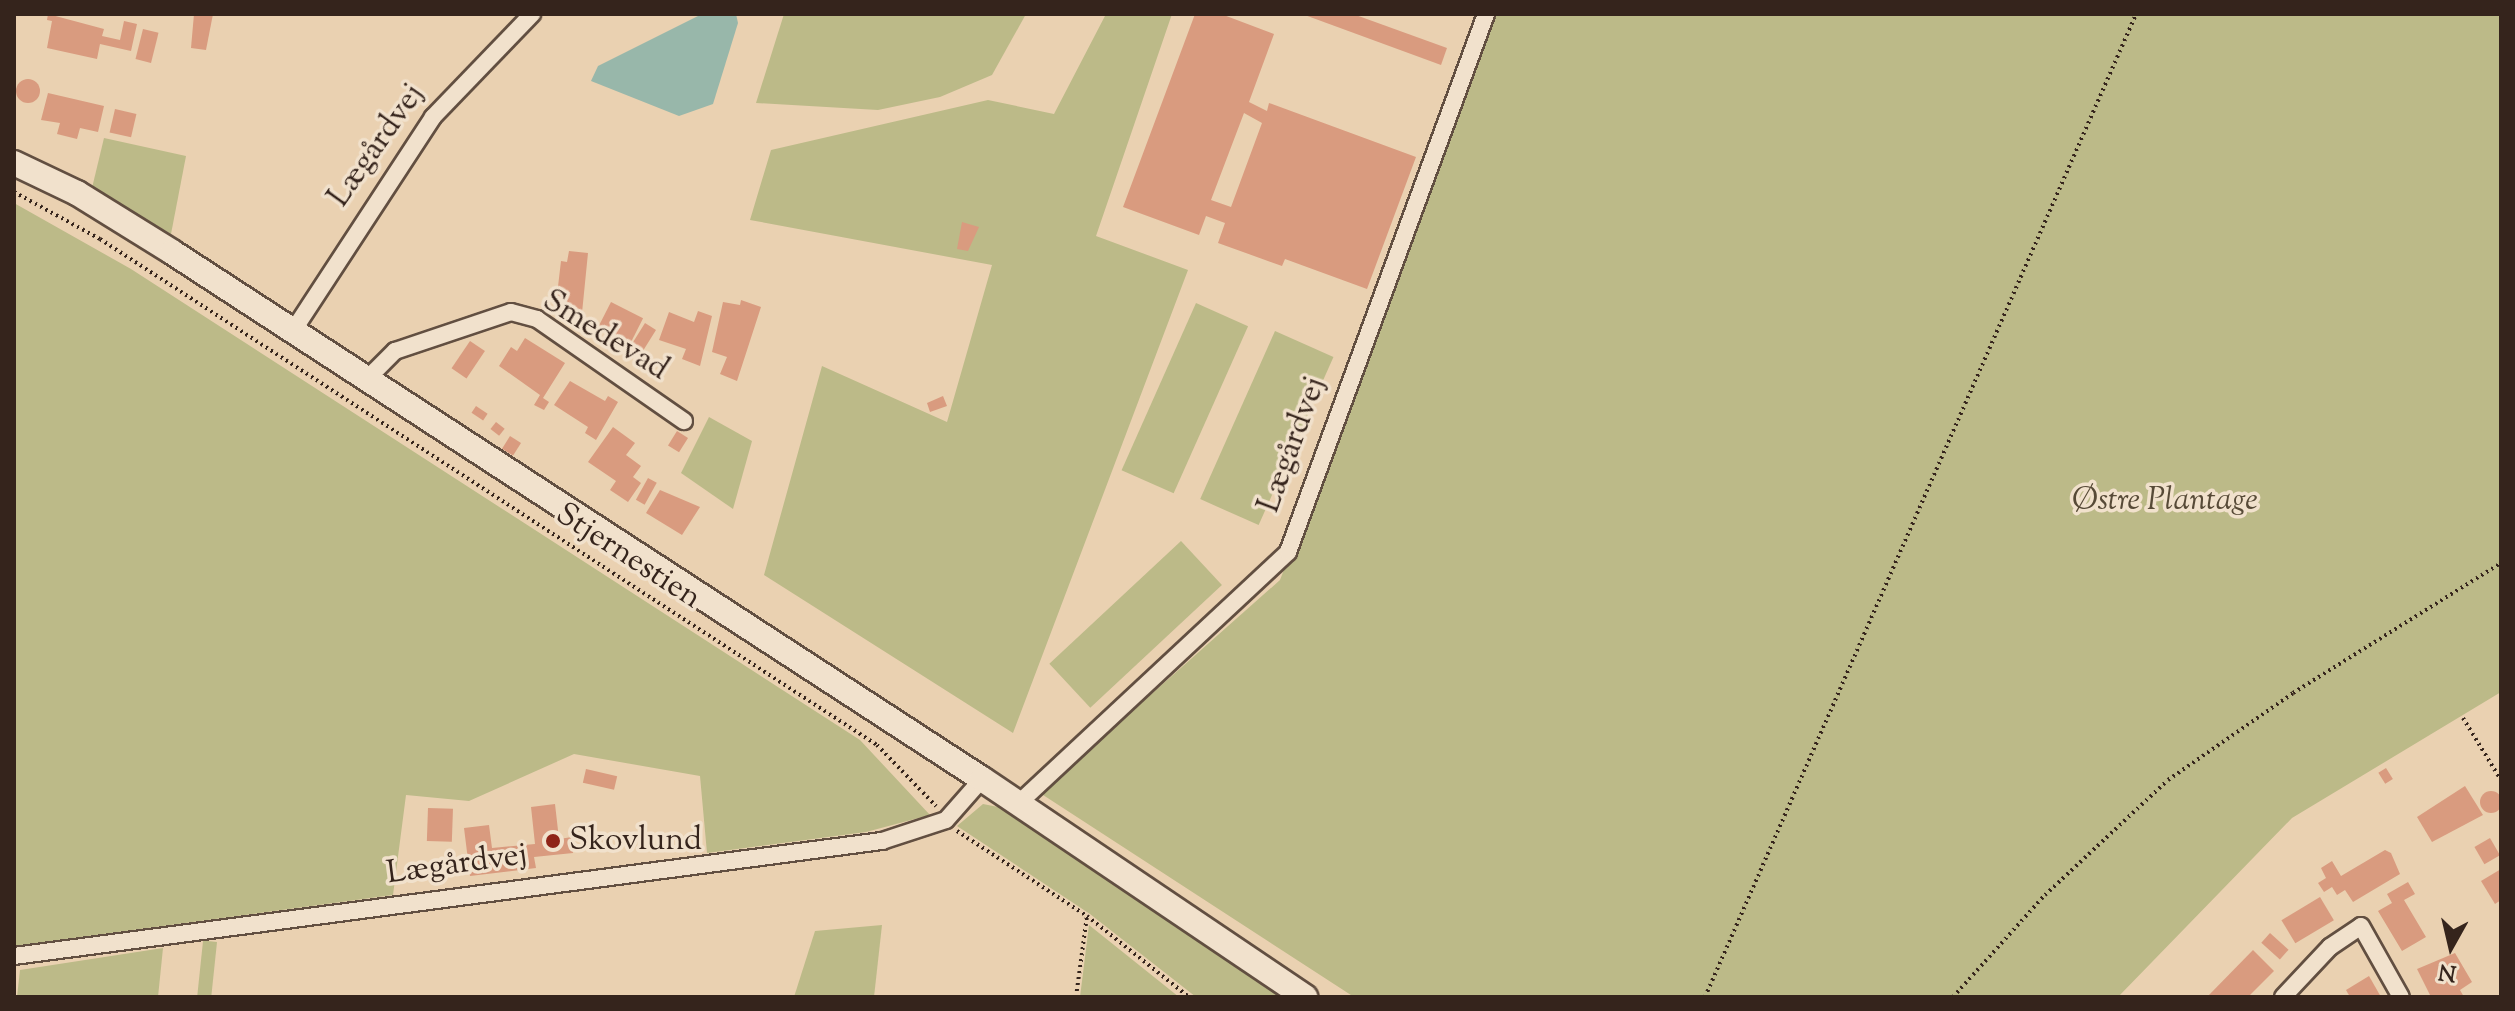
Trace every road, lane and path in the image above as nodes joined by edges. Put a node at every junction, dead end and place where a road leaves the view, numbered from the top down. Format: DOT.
graph roads {
  1 [pos="532,14"];
  2 [pos="1486,14"];
  3 [pos="2136,14"];
  4 [pos="14,163"];
  5 [pos="14,192"];
  6 [pos="293,331"];
  7 [pos="367,379"];
  8 [pos="684,421"];
  9 [pos="2501,563"];
  10 [pos="2463,718"];
  11 [pos="982,779"];
  12 [pos="2501,780"];
  13 [pos="1018,804"];
  14 [pos="946,820"];
  15 [pos="1087,916"];
  16 [pos="14,956"];
  17 [pos="1076,997"];
  18 [pos="1189,997"];
  19 [pos="1305,997"];
  20 [pos="1705,997"];
  21 [pos="1953,997"];
  22 [pos="2283,997"];
  23 [pos="2401,997"];
  1 -- 6 [label="street, Lægårdvej"];
  2 -- 13 [label="street, Lægårdvej"];
  3 -- 20 [label="path"];
  4 -- 6 [label="street"];
  5 -- 14 [label="path, Stjernestien"];
  6 -- 7 [label="street"];
  7 -- 8 [label="street, Smedevad"];
  7 -- 11 [label="street"];
  9 -- 21 [label="path"];
  10 -- 12 [label="path"];
  11 -- 13 [label="street"];
  11 -- 14 [label="street"];
  13 -- 19 [label="street"];
  14 -- 15 [label="path, Stjernestien"];
  14 -- 16 [label="street, Lægårdvej"];
  15 -- 17 [label="path"];
  15 -- 18 [label="path, Stjernestien"];
  22 -- 23 [label="street"];
}
